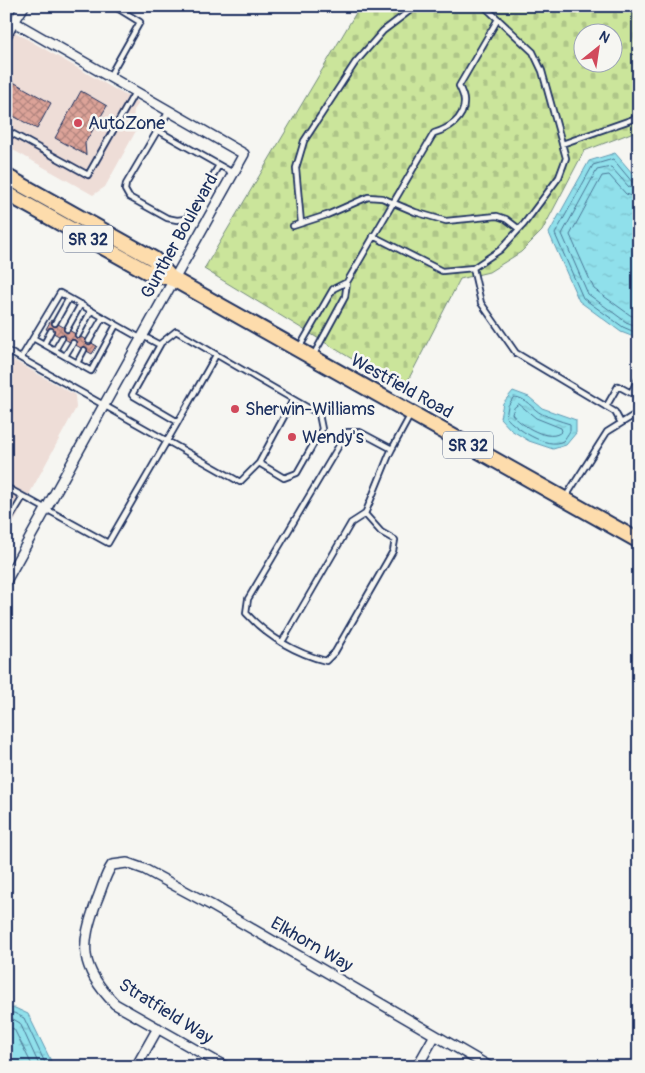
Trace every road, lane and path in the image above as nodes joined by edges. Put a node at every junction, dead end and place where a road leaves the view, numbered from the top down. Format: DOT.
graph roads {
  1 [pos="24,6"];
  2 [pos="114,6"];
  3 [pos="416,6"];
  4 [pos="484,6"];
  5 [pos="498,19"];
  6 [pos="14,22"];
  7 [pos="6,36"];
  8 [pos="109,77"];
  9 [pos="136,92"];
  10 [pos="169,111"];
  11 [pos="639,117"];
  12 [pos="6,130"];
  13 [pos="158,130"];
  14 [pos="562,144"];
  15 [pos="218,165"];
  16 [pos="233,173"];
  17 [pos="6,176"];
  18 [pos="6,193"];
  19 [pos="393,203"];
  20 [pos="301,223"];
  21 [pos="293,226"];
  22 [pos="519,229"];
  23 [pos="374,236"];
  24 [pos="472,268"];
  25 [pos="173,279"];
  26 [pos="347,282"];
  27 [pos="69,298"];
  28 [pos="80,304"];
  29 [pos="91,311"];
  30 [pos="103,317"];
  31 [pos="55,322"];
  32 [pos="116,325"];
  33 [pos="67,329"];
  34 [pos="50,331"];
  35 [pos="78,335"];
  36 [pos="141,337"];
  37 [pos="33,338"];
  38 [pos="62,338"];
  39 [pos="89,341"];
  40 [pos="44,344"];
  41 [pos="72,344"];
  42 [pos="160,345"];
  43 [pos="298,349"];
  44 [pos="6,350"];
  45 [pos="55,350"];
  46 [pos="84,350"];
  47 [pos="216,355"];
  48 [pos="65,356"];
  49 [pos="312,357"];
  50 [pos="21,358"];
  51 [pos="77,363"];
  52 [pos="639,377"];
  53 [pos="294,400"];
  54 [pos="104,405"];
  55 [pos="606,407"];
  56 [pos="639,412"];
  57 [pos="411,413"];
  58 [pos="178,422"];
  59 [pos="621,423"];
  60 [pos="166,441"];
  61 [pos="392,449"];
  62 [pos="259,463"];
  63 [pos="6,487"];
  64 [pos="23,497"];
  65 [pos="564,499"];
  66 [pos="46,510"];
  67 [pos="365,514"];
  68 [pos="6,525"];
  69 [pos="639,541"];
  70 [pos="6,581"];
  71 [pos="282,642"];
  72 [pos="112,865"];
  73 [pos="158,1028"];
  74 [pos="435,1035"];
  75 [pos="136,1067"];
  76 [pos="226,1067"];
  77 [pos="416,1067"];
  78 [pos="490,1067"];
  1 -- 6 [label="street"];
  2 -- 8 [label="lane"];
  3 -- 20 [label="lane"];
  4 -- 5 [label="lane"];
  5 -- 14 [label="lane"];
  5 -- 19 [label="lane"];
  6 -- 7 [label="street"];
  6 -- 8 [label="street, Gunther Boulevard"];
  8 -- 9 [label="street, Gunther Boulevard"];
  9 -- 10 [label="street, Gunther Boulevard"];
  9 -- 12 [label="lane"];
  10 -- 13 [label="lane"];
  10 -- 16 [label="street, Gunther Boulevard"];
  11 -- 14 [label="lane"];
  13 -- 15 [label="lane"];
  13 -- 15 [label="lane"];
  14 -- 22 [label="lane"];
  15 -- 16 [label="lane"];
  16 -- 25 [label="street, Gunther Boulevard"];
  17 -- 25 [label="main road, Westfield Road / SR 32"];
  18 -- 25 [label="main road, Westfield Road / SR 32"];
  19 -- 20 [label="lane"];
  19 -- 22 [label="lane"];
  19 -- 23 [label="lane"];
  20 -- 21 [label="lane"];
  22 -- 24 [label="lane"];
  23 -- 24 [label="lane"];
  23 -- 26 [label="lane"];
  24 -- 55 [label="lane"];
  25 -- 36 [label="street, Gunther Boulevard"];
  25 -- 43 [label="main road, Westfield Road / SR 32"];
  26 -- 43 [label="lane"];
  26 -- 49 [label="lane"];
  27 -- 28 [label="lane"];
  27 -- 31 [label="lane"];
  27 -- 37 [label="lane"];
  28 -- 29 [label="lane"];
  28 -- 33 [label="lane"];
  29 -- 30 [label="lane"];
  29 -- 35 [label="lane"];
  30 -- 32 [label="lane"];
  30 -- 39 [label="lane"];
  32 -- 36 [label="lane"];
  32 -- 51 [label="lane"];
  34 -- 40 [label="lane"];
  36 -- 42 [label="lane"];
  36 -- 54 [label="street, Gunther Boulevard"];
  37 -- 40 [label="lane"];
  37 -- 50 [label="lane"];
  38 -- 45 [label="lane"];
  40 -- 45 [label="lane"];
  41 -- 48 [label="lane"];
  42 -- 47 [label="lane"];
  42 -- 58 [label="lane"];
  43 -- 49 [label="main road, Westfield Road / SR 32"];
  44 -- 50 [label="lane"];
  45 -- 48 [label="lane"];
  46 -- 51 [label="lane"];
  47 -- 53 [label="lane"];
  47 -- 58 [label="lane"];
  48 -- 51 [label="lane"];
  49 -- 57 [label="main road, Westfield Road / SR 32"];
  50 -- 54 [label="lane"];
  52 -- 55 [label="lane"];
  53 -- 62 [label="lane"];
  53 -- 62 [label="lane"];
  54 -- 60 [label="lane"];
  54 -- 66 [label="street, Gunther Boulevard"];
  55 -- 59 [label="lane"];
  56 -- 59 [label="lane"];
  57 -- 61 [label="lane"];
  57 -- 65 [label="main road, Westfield Road / SR 32"];
  58 -- 60 [label="lane"];
  59 -- 65 [label="lane"];
  60 -- 62 [label="lane"];
  60 -- 66 [label="lane"];
  61 -- 67 [label="lane"];
  61 -- 71 [label="lane"];
  63 -- 64 [label="lane"];
  64 -- 66 [label="lane"];
  64 -- 68 [label="lane"];
  65 -- 69 [label="main road, Westfield Road / SR 32"];
  66 -- 70 [label="street, Gunther Boulevard"];
  67 -- 71 [label="lane"];
  67 -- 71 [label="lane"];
  72 -- 73 [label="street, Stratfield Way"];
  72 -- 74 [label="street, Elkhorn Way"];
  73 -- 75 [label="street"];
  73 -- 76 [label="street, Stratfield Way"];
  74 -- 77 [label="street"];
  74 -- 78 [label="street, Elkhorn Way"];
}
